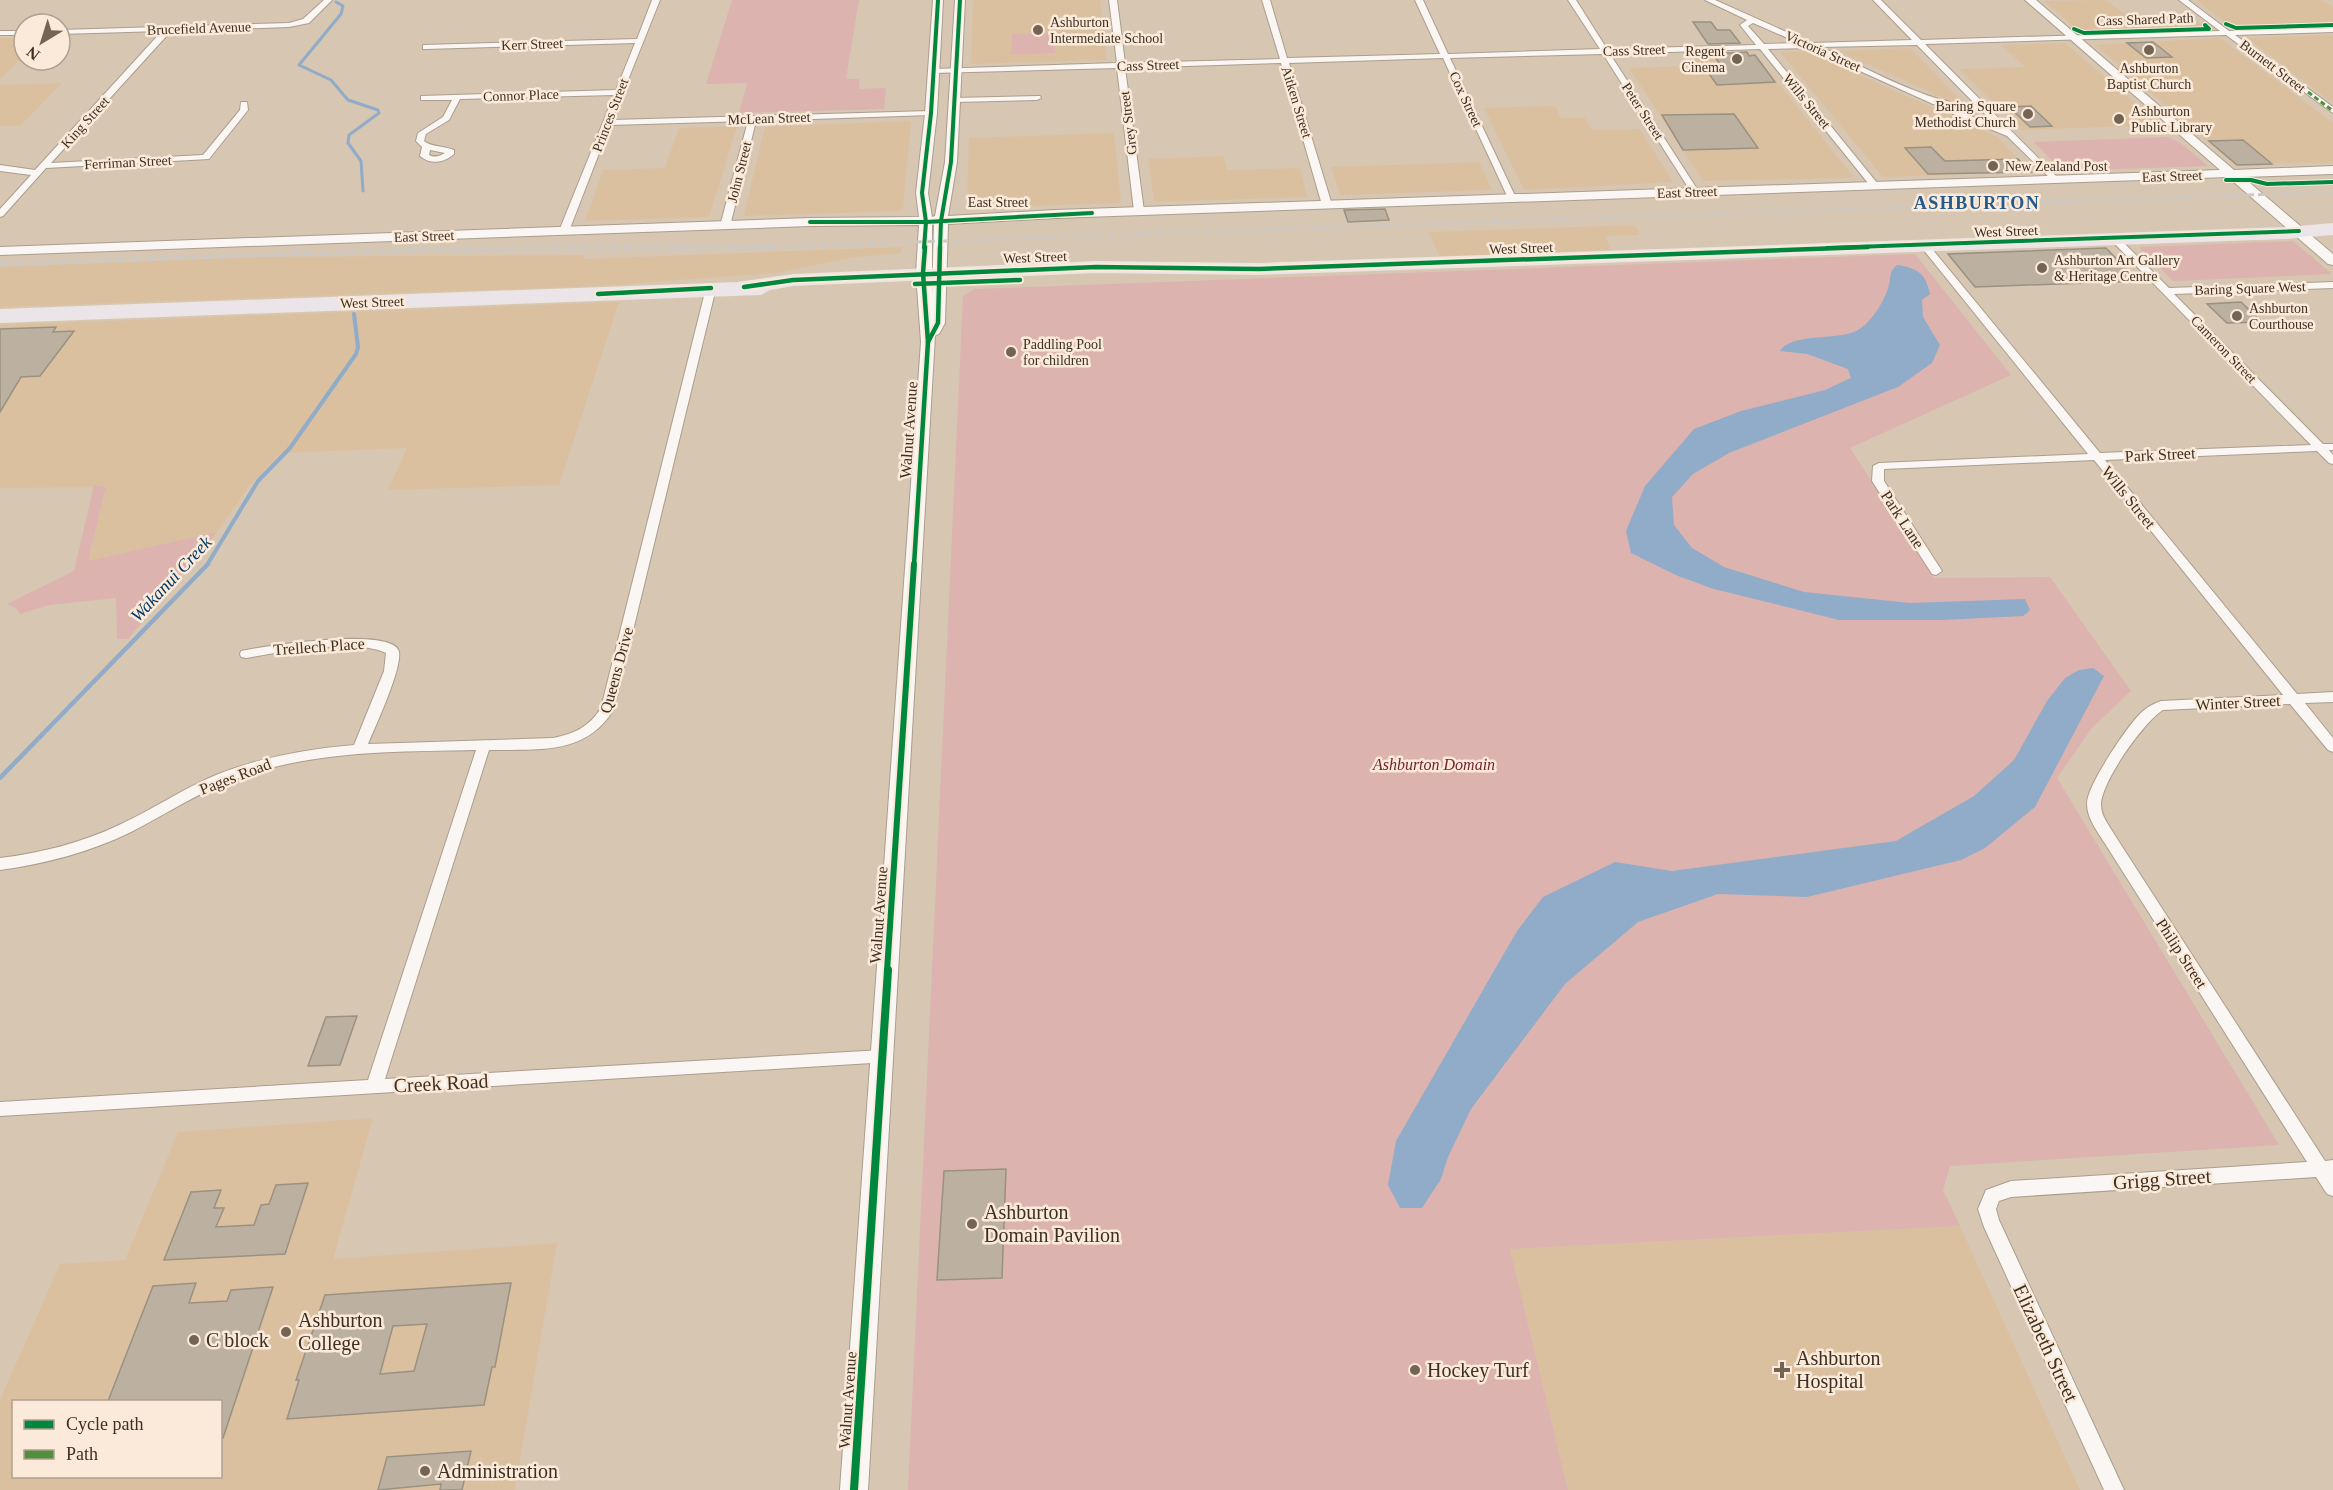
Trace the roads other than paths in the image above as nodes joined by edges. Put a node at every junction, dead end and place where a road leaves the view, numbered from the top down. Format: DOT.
graph roads {
  1 [pos="328,0"];
  2 [pos="656,0"];
  3 [pos="938,0"];
  4 [pos="960,0"];
  5 [pos="1113,0"];
  6 [pos="1266,0"];
  7 [pos="1419,0"];
  8 [pos="1572,0"];
  9 [pos="1709,0"];
  10 [pos="1877,0"];
  11 [pos="2030,0"];
  12 [pos="2183,0"];
  13 [pos="1752,20"];
  14 [pos="170,28"];
  15 [pos="2333,30"];
  16 [pos="72,32"];
  17 [pos="2229,33"];
  18 [pos="2074,38"];
  19 [pos="639,41"];
  20 [pos="1919,42"];
  21 [pos="1810,45"];
  22 [pos="1762,46"];
  23 [pos="426,47"];
  24 [pos="1605,51"];
  25 [pos="1446,56"];
  26 [pos="1284,61"];
  27 [pos="1121,66"];
  28 [pos="957,70"];
  29 [pos="934,71"];
  30 [pos="619,92"];
  31 [pos="457,97"];
  32 [pos="424,98"];
  33 [pos="1037,98"];
  34 [pos="955,100"];
  35 [pos="244,104"];
  36 [pos="1983,107"];
  37 [pos="2333,111"];
  38 [pos="1965,112"];
  39 [pos="931,113"];
  40 [pos="753,118"];
  41 [pos="607,123"];
  42 [pos="2012,136"];
  43 [pos="426,147"];
  44 [pos="951,162"];
  45 [pos="924,163"];
  46 [pos="0,168"];
  47 [pos="42,170"];
  48 [pos="2333,170"];
  49 [pos="2232,174"];
  50 [pos="2055,180"];
  51 [pos="1875,186"];
  52 [pos="1695,192"];
  53 [pos="1512,198"];
  54 [pos="1327,205"];
  55 [pos="1139,211"];
  56 [pos="0,214"];
  57 [pos="934,218"];
  58 [pos="725,226"];
  59 [pos="2333,229"];
  60 [pos="564,231"];
  61 [pos="2299,231"];
  62 [pos="2114,238"];
  63 [pos="1925,246"];
  64 [pos="0,250"];
  65 [pos="2333,261"];
  66 [pos="932,278"];
  67 [pos="2333,285"];
  68 [pos="711,288"];
  69 [pos="2168,291"];
  70 [pos="0,316"];
  71 [pos="2320,447"];
  72 [pos="2333,447"];
  73 [pos="2097,457"];
  74 [pos="2333,461"];
  75 [pos="1879,466"];
  76 [pos="1936,571"];
  77 [pos="246,654"];
  78 [pos="2333,697"];
  79 [pos="2294,699"];
  80 [pos="2146,714"];
  81 [pos="484,745"];
  82 [pos="2333,747"];
  83 [pos="359,750"];
  84 [pos="0,864"];
  85 [pos="882,1057"];
  86 [pos="374,1087"];
  87 [pos="0,1109"];
  88 [pos="2327,1169"];
  89 [pos="2333,1188"];
  90 [pos="1992,1196"];
  91 [pos="854,1490"];
  92 [pos="2114,1490"];
  1 -- 14 [label="street, Brucefield Avenue"];
  2 -- 19 [label="street, Princes Street"];
  3 -- 29 [label="main road, Walnut Avenue"];
  4 -- 28 [label="main road, Walnut Avenue"];
  5 -- 27 [label="street, Grey Street"];
  6 -- 26 [label="street, Aitken Street"];
  7 -- 25 [label="street, Cox Street"];
  8 -- 24 [label="street, Peter Street"];
  9 -- 13 [label="street, Victoria Street"];
  10 -- 20 [label="street"];
  11 -- 18 [label="main road"];
  12 -- 17 [label="street, Burnett Street"];
  13 -- 21 [label="street, Victoria Street"];
  13 -- 22 [label="street, Wills Street"];
  14 -- 16 [label="street, Brucefield Avenue"];
  14 -- 47 [label="street, King Street"];
  15 -- 17 [label="street, Cass Street"];
  17 -- 18 [label="street, Cass Street"];
  17 -- 37 [label="street, Burnett Street"];
  18 -- 20 [label="street, Cass Street"];
  18 -- 49 [label="main road"];
  19 -- 23 [label="street, Kerr Street"];
  19 -- 30 [label="street, Princes Street"];
  20 -- 21 [label="street, Cass Street"];
  20 -- 36 [label="street"];
  21 -- 22 [label="street, Cass Street"];
  21 -- 38 [label="street, Victoria Street"];
  22 -- 24 [label="street, Cass Street"];
  22 -- 51 [label="street, Wills Street"];
  24 -- 25 [label="street, Cass Street"];
  24 -- 52 [label="street, Peter Street"];
  25 -- 26 [label="street, Cass Street"];
  25 -- 53 [label="street, Cox Street"];
  26 -- 27 [label="street, Cass Street"];
  26 -- 54 [label="street, Aitken Street"];
  27 -- 28 [label="street, Cass Street"];
  27 -- 55 [label="street, Grey Street"];
  28 -- 29 [label="street, Cass Street"];
  28 -- 34 [label="main road, Walnut Avenue"];
  29 -- 39 [label="main road, Walnut Avenue"];
  30 -- 31 [label="street, Connor Place"];
  30 -- 41 [label="street, Princes Street"];
  31 -- 32 [label="street, Connor Place"];
  31 -- 43 [label="street"];
  33 -- 34 [label="street"];
  34 -- 44 [label="main road, Walnut Avenue"];
  35 -- 47 [label="street, Ferriman Street"];
  36 -- 38 [label="street"];
  36 -- 42 [label="street"];
  38 -- 42 [label="street, Victoria Street"];
  39 -- 40 [label="street, McLean Street"];
  39 -- 45 [label="main road, Walnut Avenue"];
  40 -- 41 [label="street, McLean Street"];
  40 -- 58 [label="street, John Street"];
  41 -- 60 [label="street, Princes Street"];
  42 -- 50 [label="street"];
  44 -- 45 [label="main road"];
  44 -- 57 [label="main road, Walnut Avenue"];
  45 -- 57 [label="main road, Walnut Avenue"];
  46 -- 47 [label="street, Ferriman Street"];
  47 -- 56 [label="street, King Street"];
  48 -- 49 [label="main road, East Street"];
  49 -- 50 [label="main road, East Street"];
  49 -- 61 [label="main road"];
  50 -- 51 [label="main road, East Street"];
  51 -- 52 [label="main road, East Street"];
  52 -- 53 [label="main road, East Street"];
  53 -- 54 [label="main road, East Street"];
  54 -- 55 [label="main road, East Street"];
  55 -- 57 [label="main road, East Street"];
  57 -- 58 [label="main road, East Street"];
  57 -- 66 [label="main road, Walnut Avenue"];
  58 -- 60 [label="main road, East Street"];
  59 -- 61 [label="highway, West Street"];
  60 -- 64 [label="main road, East Street"];
  61 -- 62 [label="highway, West Street"];
  61 -- 65 [label="main road"];
  62 -- 63 [label="highway, West Street"];
  62 -- 69 [label="street, Cameron Street"];
  63 -- 66 [label="highway, West Street"];
  63 -- 73 [label="street, Wills Street"];
  66 -- 68 [label="highway, West Street"];
  66 -- 85 [label="main road, Walnut Avenue"];
  67 -- 69 [label="street, Baring Square West"];
  68 -- 70 [label="highway, West Street"];
  68 -- 81 [label="street, Queens Drive"];
  69 -- 71 [label="street, Cameron Street"];
  71 -- 72 [label="street, Park Street"];
  71 -- 73 [label="street, Park Street"];
  71 -- 74 [label="street, Cameron Street"];
  73 -- 75 [label="street, Park Street"];
  73 -- 79 [label="street, Wills Street"];
  75 -- 76 [label="street, Park Lane"];
  77 -- 83 [label="street, Trellech Place"];
  78 -- 79 [label="street, Winter Street"];
  79 -- 80 [label="street, Winter Street"];
  79 -- 82 [label="street, Wills Street"];
  80 -- 88 [label="street, Philip Street"];
  81 -- 83 [label="street, Pages Road"];
  81 -- 86 [label="street"];
  83 -- 84 [label="street, Pages Road"];
  85 -- 86 [label="street, Creek Road"];
  85 -- 91 [label="main road, Walnut Avenue"];
  86 -- 87 [label="street, Creek Road"];
  88 -- 89 [label="street, Philip Street"];
  88 -- 90 [label="street, Grigg Street"];
  90 -- 92 [label="street, Elizabeth Street"];
}
